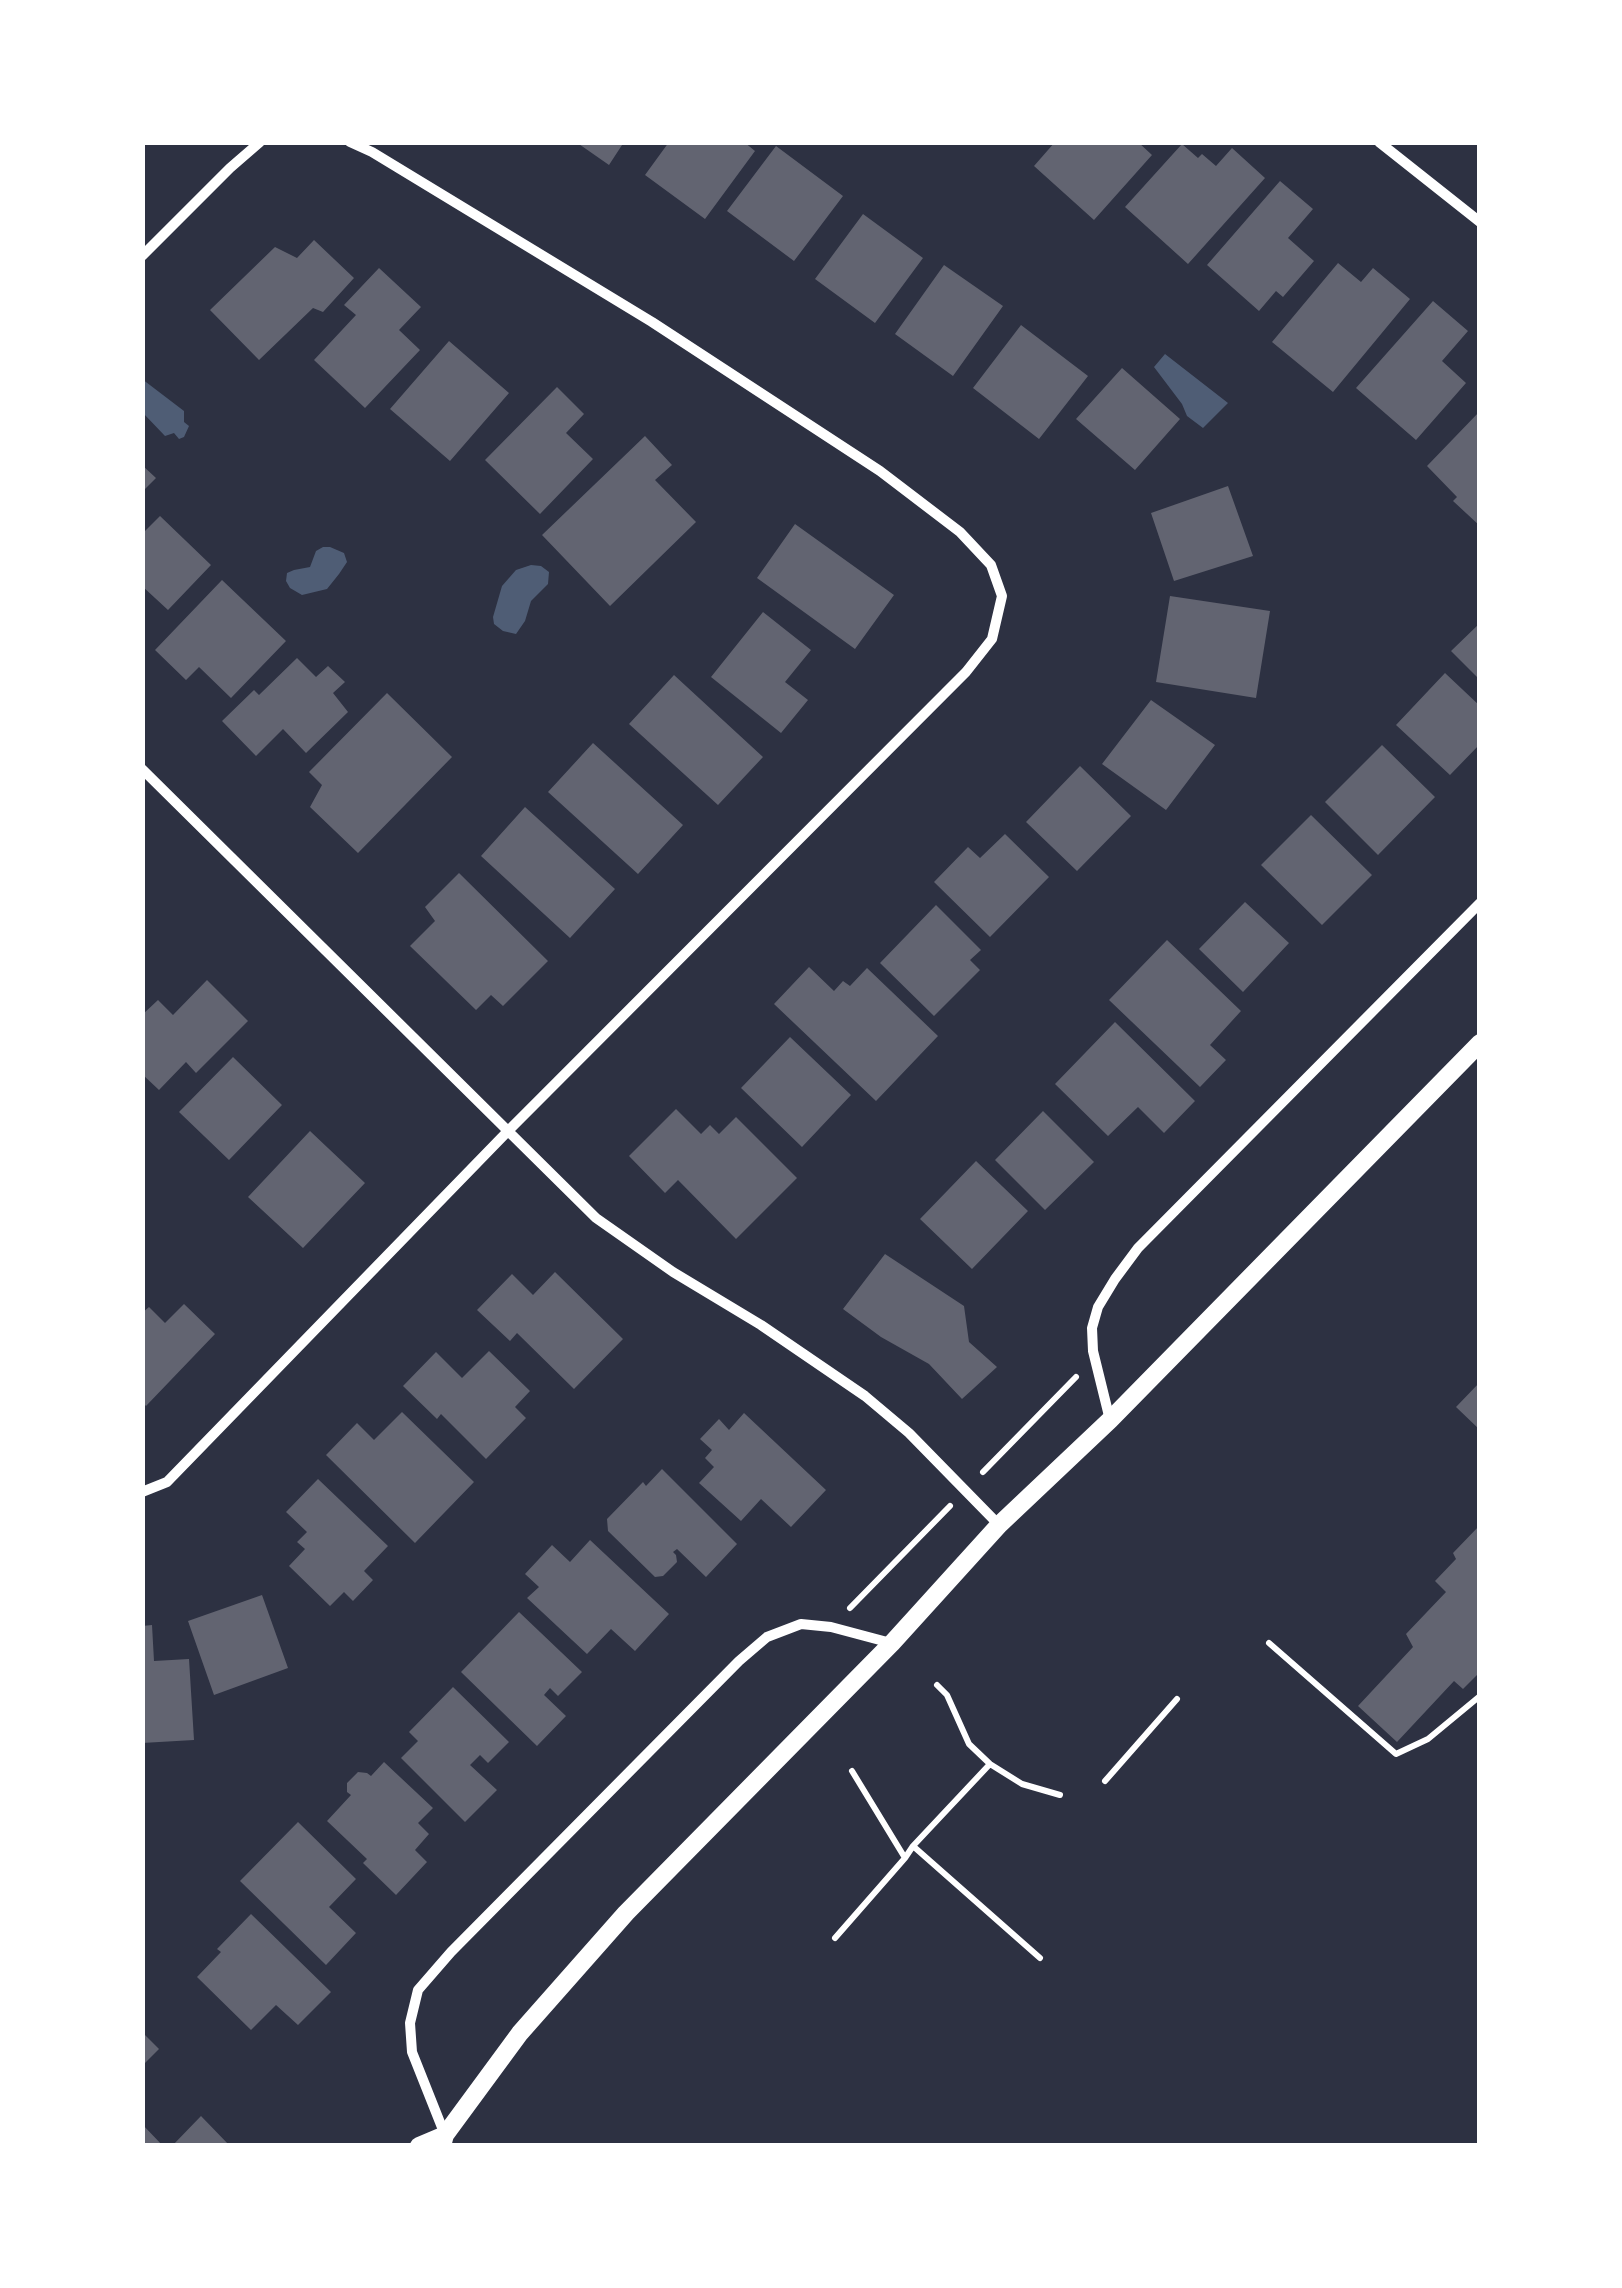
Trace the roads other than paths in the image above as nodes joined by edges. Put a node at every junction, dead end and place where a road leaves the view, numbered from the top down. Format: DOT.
graph roads {
  1 [pos="260,142"];
  2 [pos="350,142"];
  3 [pos="1379,142"];
  4 [pos="1480,222"];
  5 [pos="142,256"];
  6 [pos="142,769"];
  7 [pos="1480,903"];
  8 [pos="1480,1043"];
  9 [pos="508,1131"];
  10 [pos="1110,1420"];
  11 [pos="142,1492"];
  12 [pos="1000,1525"];
  13 [pos="892,1643"];
  14 [pos="444,2140"];
  15 [pos="419,2146"];
  1 -- 5 [label="street"];
  2 -- 9 [label="street"];
  3 -- 4 [label="street"];
  6 -- 9 [label="street"];
  7 -- 10 [label="street"];
  8 -- 10 [label="street"];
  9 -- 11 [label="street"];
  9 -- 12 [label="street"];
  10 -- 12 [label="street"];
  12 -- 13 [label="street"];
  13 -- 14 [label="street"];
  13 -- 14 [label="street"];
  14 -- 15 [label="street"];
}
